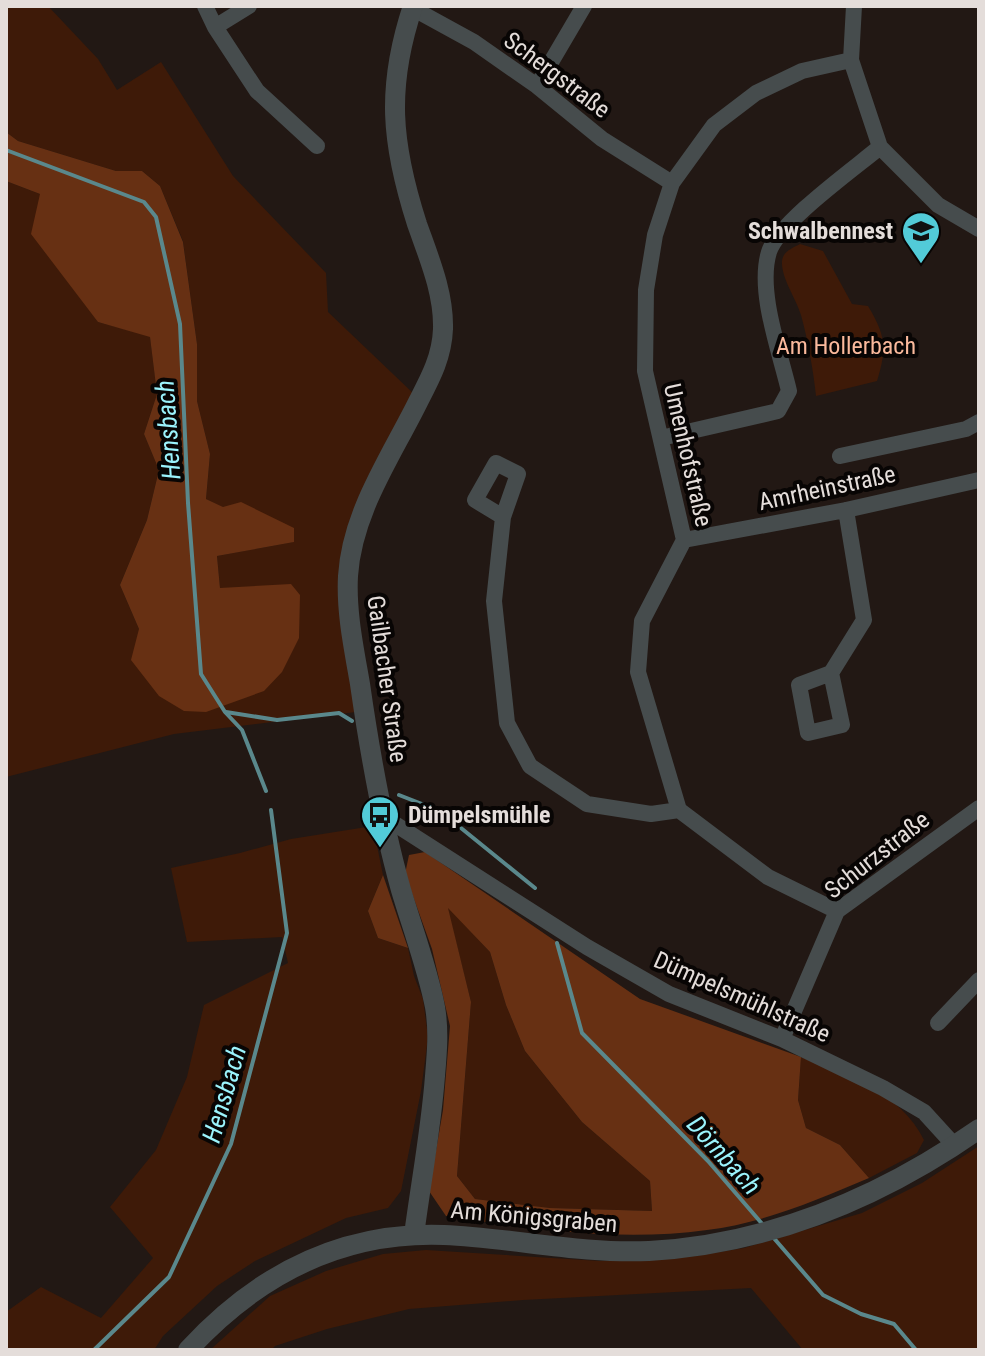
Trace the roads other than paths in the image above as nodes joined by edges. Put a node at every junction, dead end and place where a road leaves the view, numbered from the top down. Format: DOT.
graph roads {
  1 [pos="205,6"];
  2 [pos="249,6"];
  3 [pos="584,6"];
  4 [pos="854,6"];
  5 [pos="412,7"];
  6 [pos="215,27"];
  7 [pos="851,60"];
  8 [pos="537,86"];
  9 [pos="317,146"];
  10 [pos="880,147"];
  11 [pos="672,183"];
  12 [pos="979,229"];
  13 [pos="979,422"];
  14 [pos="661,438"];
  15 [pos="840,456"];
  16 [pos="979,480"];
  17 [pos="846,510"];
  18 [pos="503,517"];
  19 [pos="684,540"];
  20 [pos="831,673"];
  21 [pos="979,808"];
  22 [pos="679,810"];
  23 [pos="384,817"];
  24 [pos="837,911"];
  25 [pos="979,980"];
  26 [pos="938,1023"];
  27 [pos="782,1039"];
  28 [pos="979,1129"];
  29 [pos="955,1146"];
  30 [pos="414,1235"];
  31 [pos="188,1350"];
  1 -- 6 [label="street"];
  2 -- 6 [label="street"];
  3 -- 8 [label="street"];
  4 -- 7 [label="street"];
  5 -- 8 [label="street, Schergstraße"];
  5 -- 23 [label="street, Gailbacher Straße"];
  6 -- 9 [label="street"];
  7 -- 10 [label="street"];
  7 -- 11 [label="street, Umenhofstraße"];
  8 -- 11 [label="street, Schergstraße"];
  10 -- 12 [label="street"];
  10 -- 14 [label="street"];
  11 -- 14 [label="street, Umenhofstraße"];
  13 -- 15 [label="street"];
  14 -- 19 [label="street, Umenhofstraße"];
  16 -- 17 [label="street, Amrheinstraße"];
  17 -- 19 [label="street, Amrheinstraße"];
  17 -- 20 [label="street"];
  18 -- 22 [label="street"];
  19 -- 22 [label="street, Umenhofstraße"];
  21 -- 24 [label="street, Schurzstraße"];
  22 -- 24 [label="street"];
  23 -- 27 [label="street, Dümpelsmühlstraße"];
  23 -- 30 [label="street, Gailbacher Straße"];
  24 -- 27 [label="street, Schurzstraße"];
  25 -- 26 [label="street"];
  27 -- 29 [label="street, Dümpelsmühlstraße"];
  28 -- 29 [label="street, Am Königsgraben"];
  29 -- 30 [label="street, Am Königsgraben"];
  30 -- 31 [label="street, Am Königsgraben"];
}
